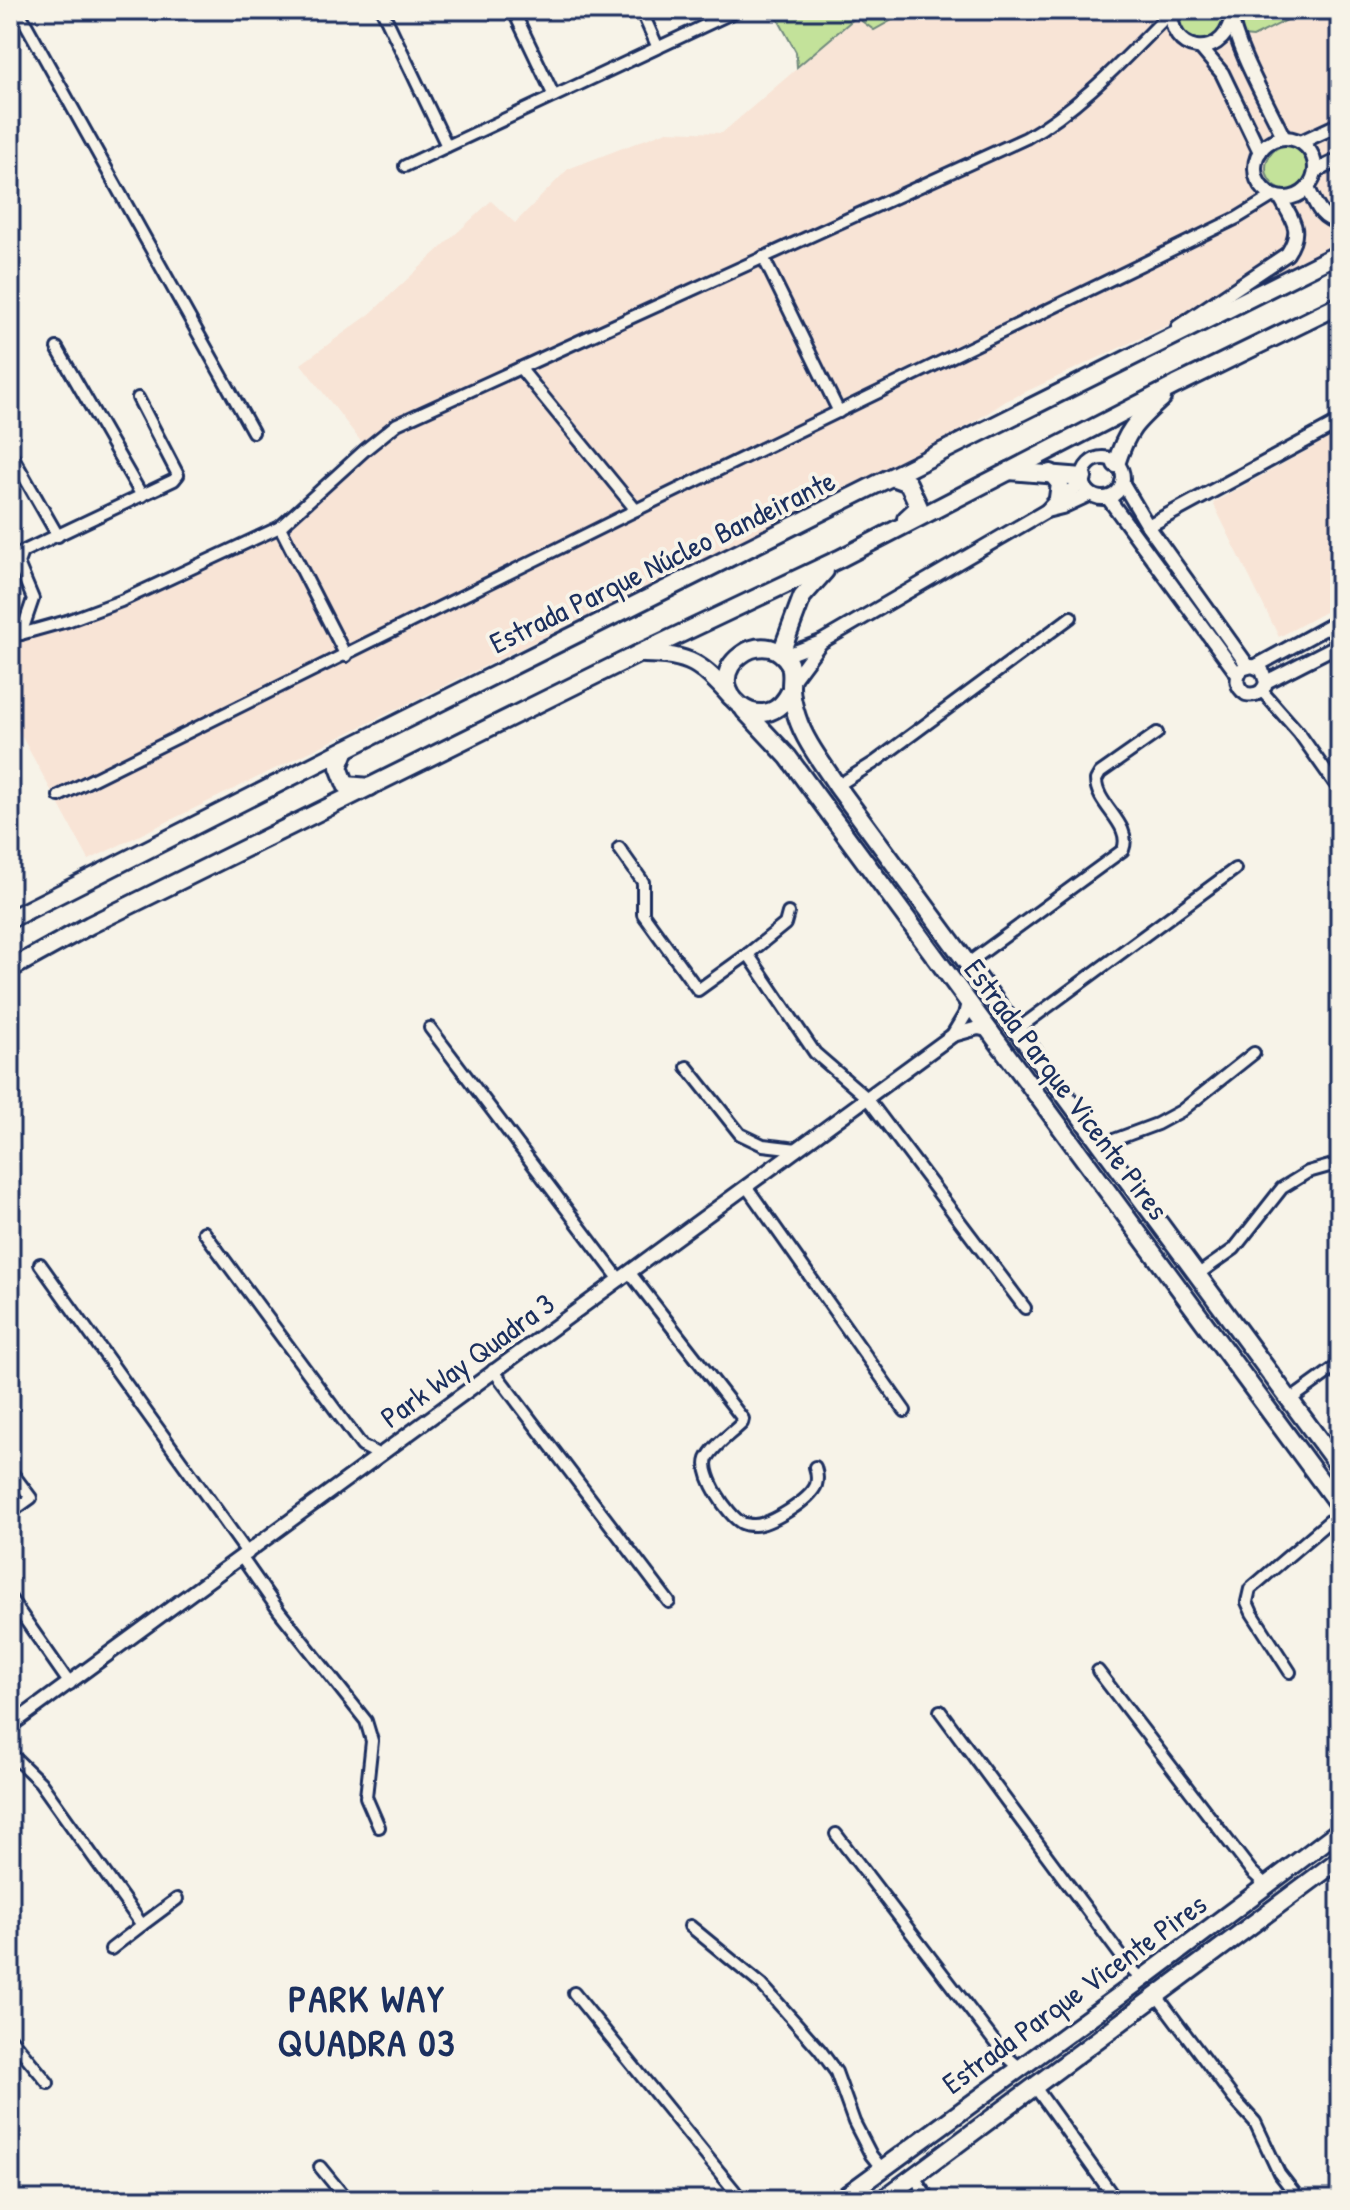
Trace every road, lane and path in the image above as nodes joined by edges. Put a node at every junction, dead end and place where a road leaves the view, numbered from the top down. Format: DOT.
graph roads {
  1 [pos="18,10"];
  2 [pos="382,10"];
  3 [pos="513,10"];
  4 [pos="641,10"];
  5 [pos="738,10"];
  6 [pos="1171,11"];
  7 [pos="1230,15"];
  8 [pos="658,48"];
  9 [pos="1201,48"];
  10 [pos="1263,93"];
  11 [pos="554,96"];
  12 [pos="1239,105"];
  13 [pos="1340,124"];
  14 [pos="1284,138"];
  15 [pos="1301,142"];
  16 [pos="447,146"];
  17 [pos="1260,152"];
  18 [pos="1340,159"];
  19 [pos="405,166"];
  20 [pos="1316,171"];
  21 [pos="1308,188"];
  22 [pos="1277,197"];
  23 [pos="1340,222"];
  24 [pos="1340,253"];
  25 [pos="763,257"];
  26 [pos="1340,305"];
  27 [pos="57,348"];
  28 [pos="1144,352"];
  29 [pos="520,368"];
  30 [pos="1176,385"];
  31 [pos="138,398"];
  32 [pos="839,412"];
  33 [pos="1340,422"];
  34 [pos="253,432"];
  35 [pos="10,452"];
  36 [pos="1116,464"];
  37 [pos="1008,471"];
  38 [pos="1051,473"];
  39 [pos="892,477"];
  40 [pos="1122,482"];
  41 [pos="1086,485"];
  42 [pos="142,496"];
  43 [pos="1058,498"];
  44 [pos="1108,498"];
  45 [pos="636,510"];
  46 [pos="1046,511"];
  47 [pos="899,526"];
  48 [pos="1148,526"];
  49 [pos="280,527"];
  50 [pos="58,536"];
  51 [pos="839,559"];
  52 [pos="1071,617"];
  53 [pos="1336,623"];
  54 [pos="16,635"];
  55 [pos="821,642"];
  56 [pos="638,654"];
  57 [pos="782,655"];
  58 [pos="346,656"];
  59 [pos="1247,669"];
  60 [pos="791,685"];
  61 [pos="1264,686"];
  62 [pos="737,703"];
  63 [pos="1157,733"];
  64 [pos="346,749"];
  65 [pos="837,786"];
  66 [pos="371,787"];
  67 [pos="1340,791"];
  68 [pos="59,796"];
  69 [pos="619,848"];
  70 [pos="1235,869"];
  71 [pos="788,913"];
  72 [pos="10,919"];
  73 [pos="748,954"];
  74 [pos="967,964"];
  75 [pos="10,969"];
  76 [pos="968,1003"];
  77 [pos="430,1028"];
  78 [pos="992,1031"];
  79 [pos="1015,1031"];
  80 [pos="953,1035"];
  81 [pos="1254,1053"];
  82 [pos="687,1067"];
  83 [pos="867,1098"];
  84 [pos="1103,1144"];
  85 [pos="797,1149"];
  86 [pos="1340,1163"];
  87 [pos="746,1186"];
  88 [pos="204,1232"];
  89 [pos="1170,1236"];
  90 [pos="1153,1251"];
  91 [pos="40,1264"];
  92 [pos="1197,1275"];
  93 [pos="625,1277"];
  94 [pos="1025,1308"];
  95 [pos="1340,1364"];
  96 [pos="493,1370"];
  97 [pos="1290,1400"];
  98 [pos="905,1411"];
  99 [pos="362,1446"];
  100 [pos="380,1455"];
  101 [pos="365,1467"];
  102 [pos="815,1467"];
  103 [pos="1340,1468"];
  104 [pos="10,1470"];
  105 [pos="1340,1509"];
  106 [pos="10,1513"];
  107 [pos="245,1556"];
  108 [pos="10,1598"];
  109 [pos="669,1602"];
  110 [pos="1098,1671"];
  111 [pos="1290,1672"];
  112 [pos="70,1684"];
  113 [pos="940,1711"];
  114 [pos="10,1726"];
  115 [pos="10,1753"];
  116 [pos="379,1827"];
  117 [pos="1340,1830"];
  118 [pos="836,1834"];
  119 [pos="1340,1859"];
  120 [pos="1267,1886"];
  121 [pos="177,1899"];
  122 [pos="142,1925"];
  123 [pos="690,1926"];
  124 [pos="111,1949"];
  125 [pos="1142,1979"];
  126 [pos="574,1993"];
  127 [pos="1157,1996"];
  128 [pos="10,2037"];
  129 [pos="1020,2068"];
  130 [pos="48,2083"];
  131 [pos="1035,2087"];
  132 [pos="320,2167"];
  133 [pos="882,2169"];
  134 [pos="914,2177"];
  135 [pos="347,2200"];
  136 [pos="742,2200"];
  137 [pos="840,2200"];
  138 [pos="882,2200"];
  139 [pos="930,2200"];
  140 [pos="1116,2200"];
  141 [pos="1300,2200"];
  1 -- 34 [label="street"];
  2 -- 16 [label="street"];
  3 -- 11 [label="street"];
  4 -- 8 [label="street"];
  5 -- 8 [label="street"];
  6 -- 9 [label="street"];
  6 -- 25 [label="street"];
  7 -- 9 [label="street"];
  7 -- 10 [label="street"];
  8 -- 11 [label="street"];
  9 -- 12 [label="street"];
  10 -- 12 [label="street"];
  10 -- 14 [label="street"];
  11 -- 16 [label="street"];
  12 -- 17 [label="street"];
  13 -- 15 [label="street"];
  14 -- 15 [label="street"];
  14 -- 17 [label="street"];
  15 -- 20 [label="street"];
  16 -- 19 [label="street"];
  17 -- 22 [label="street"];
  18 -- 20 [label="street"];
  20 -- 21 [label="street"];
  21 -- 22 [label="street"];
  21 -- 23 [label="street"];
  22 -- 28 [label="street"];
  22 -- 32 [label="street"];
  24 -- 28 [label="main road, Estrada Parque Núcleo Bandeirante"];
  25 -- 29 [label="street"];
  25 -- 32 [label="street"];
  26 -- 30 [label="main road"];
  27 -- 42 [label="street"];
  28 -- 39 [label="main road, Estrada Parque Núcleo Bandeirante"];
  29 -- 45 [label="street"];
  29 -- 49 [label="street"];
  30 -- 36 [label="main road"];
  30 -- 37 [label="main road"];
  31 -- 42 [label="street"];
  32 -- 45 [label="street"];
  33 -- 48 [label="street"];
  35 -- 50 [label="street"];
  36 -- 40 [label="street"];
  36 -- 41 [label="street"];
  37 -- 38 [label="main road"];
  37 -- 47 [label="main road"];
  38 -- 41 [label="main road"];
  38 -- 43 [label="main road"];
  39 -- 47 [label="main road"];
  39 -- 64 [label="main road, Estrada Parque Núcleo Bandeirante"];
  40 -- 44 [label="street"];
  40 -- 48 [label="street"];
  41 -- 43 [label="street"];
  41 -- 44 [label="street"];
  41 -- 46 [label="street"];
  42 -- 50 [label="street"];
  43 -- 46 [label="street"];
  44 -- 59 [label="street"];
  45 -- 58 [label="street"];
  46 -- 55 [label="street"];
  47 -- 51 [label="main road"];
  48 -- 59 [label="street"];
  49 -- 54 [label="street"];
  49 -- 58 [label="street"];
  50 -- 54 [label="street"];
  51 -- 56 [label="main road"];
  51 -- 57 [label="main road"];
  52 -- 65 [label="street"];
  53 -- 59 [label="street"];
  53 -- 61 [label="street"];
  55 -- 57 [label="street"];
  55 -- 60 [label="street"];
  56 -- 62 [label="main road, Estrada Parque Vicente Pires"];
  56 -- 66 [label="main road"];
  57 -- 60 [label="main road, Estrada Parque Vicente Pires"];
  57 -- 62 [label="main road"];
  58 -- 68 [label="street"];
  59 -- 61 [label="street"];
  59 -- 61 [label="street"];
  60 -- 62 [label="main road"];
  60 -- 65 [label="main road, Estrada Parque Vicente Pires"];
  61 -- 67 [label="street"];
  62 -- 76 [label="main road, Estrada Parque Vicente Pires"];
  63 -- 74 [label="street"];
  64 -- 66 [label="main road"];
  64 -- 72 [label="main road, Estrada Parque Núcleo Bandeirante"];
  65 -- 74 [label="main road, Estrada Parque Vicente Pires"];
  66 -- 75 [label="main road"];
  69 -- 73 [label="street"];
  70 -- 79 [label="street"];
  71 -- 73 [label="street"];
  73 -- 83 [label="street"];
  74 -- 79 [label="main road, Estrada Parque Vicente Pires"];
  76 -- 78 [label="main road, Estrada Parque Vicente Pires"];
  76 -- 80 [label="street, Park Way Quadra 3"];
  77 -- 93 [label="street"];
  78 -- 80 [label="street"];
  78 -- 90 [label="main road, Estrada Parque Vicente Pires"];
  79 -- 84 [label="main road, Estrada Parque Vicente Pires"];
  80 -- 83 [label="street, Park Way Quadra 3"];
  81 -- 84 [label="street"];
  82 -- 85 [label="street"];
  83 -- 85 [label="street, Park Way Quadra 3"];
  83 -- 94 [label="street"];
  84 -- 89 [label="main road, Estrada Parque Vicente Pires"];
  85 -- 87 [label="street, Park Way Quadra 3"];
  86 -- 92 [label="street"];
  87 -- 93 [label="street, Park Way Quadra 3"];
  87 -- 98 [label="street"];
  88 -- 99 [label="street"];
  89 -- 90 [label="main road"];
  89 -- 92 [label="main road, Estrada Parque Vicente Pires"];
  90 -- 105 [label="main road, Estrada Parque Vicente Pires"];
  91 -- 107 [label="street"];
  92 -- 97 [label="main road, Estrada Parque Vicente Pires"];
  93 -- 96 [label="street, Park Way Quadra 3"];
  93 -- 102 [label="street"];
  95 -- 97 [label="street"];
  96 -- 100 [label="street, Park Way Quadra 3"];
  96 -- 109 [label="street"];
  97 -- 103 [label="main road, Estrada Parque Vicente Pires"];
  99 -- 100 [label="street"];
  99 -- 101 [label="street"];
  100 -- 101 [label="street, Park Way Quadra 3"];
  101 -- 107 [label="street, Park Way Quadra 3"];
  104 -- 106 [label="street"];
  105 -- 111 [label="street"];
  107 -- 112 [label="street, Park Way Quadra 3"];
  107 -- 116 [label="street"];
  108 -- 112 [label="street"];
  110 -- 120 [label="street"];
  112 -- 114 [label="street, Park Way Quadra 3"];
  113 -- 125 [label="street"];
  115 -- 122 [label="street"];
  117 -- 120 [label="main road, Estrada Parque Vicente Pires"];
  118 -- 129 [label="street"];
  119 -- 127 [label="main road, Estrada Parque Vicente Pires"];
  120 -- 125 [label="main road, Estrada Parque Vicente Pires"];
  121 -- 122 [label="street"];
  122 -- 124 [label="street"];
  123 -- 133 [label="street"];
  125 -- 129 [label="main road, Estrada Parque Vicente Pires"];
  126 -- 136 [label="street"];
  127 -- 131 [label="main road, Estrada Parque Vicente Pires"];
  127 -- 141 [label="street"];
  128 -- 130 [label="street"];
  129 -- 133 [label="main road, Estrada Parque Vicente Pires"];
  131 -- 134 [label="main road, Estrada Parque Vicente Pires"];
  131 -- 140 [label="street"];
  132 -- 135 [label="street"];
  133 -- 137 [label="main road, Estrada Parque Vicente Pires"];
  134 -- 138 [label="main road, Estrada Parque Vicente Pires"];
  134 -- 139 [label="street"];
}
